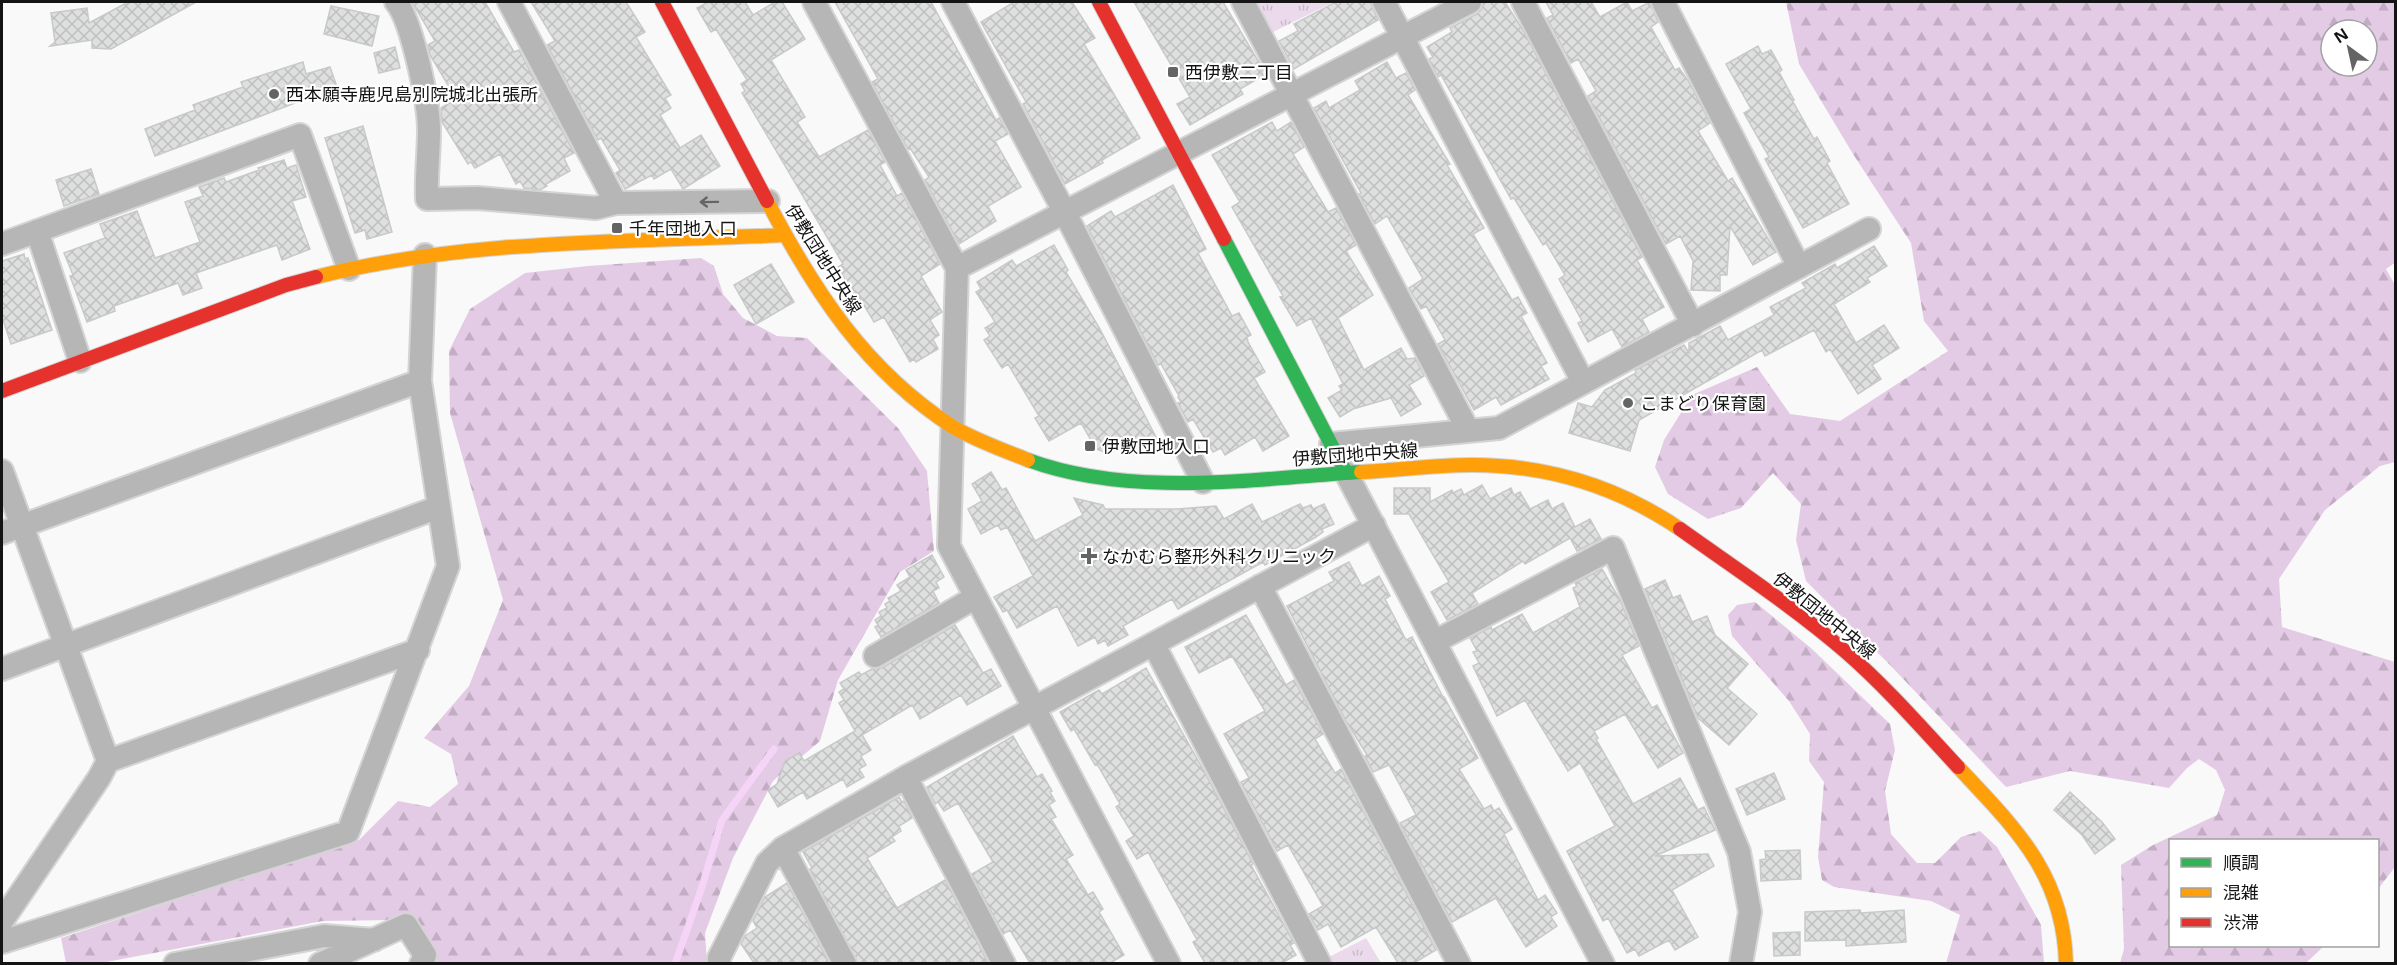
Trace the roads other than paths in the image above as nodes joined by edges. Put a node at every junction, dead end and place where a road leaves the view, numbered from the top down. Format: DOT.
graph roads {
  1 [pos="396,2"];
  2 [pos="509,2"];
  3 [pos="662,2"];
  4 [pos="814,2"];
  5 [pos="952,2"];
  6 [pos="1099,2"];
  7 [pos="1243,2"];
  8 [pos="1384,2"];
  9 [pos="1470,2"];
  10 [pos="1523,2"];
  11 [pos="1663,2"];
  12 [pos="1402,37"];
  13 [pos="1292,94"];
  14 [pos="1180,154"];
  15 [pos="768,201"];
  16 [pos="616,203"];
  17 [pos="1065,213"];
  18 [pos="1869,230"];
  19 [pos="37,231"];
  20 [pos="785,235"];
  21 [pos="2,244"];
  22 [pos="425,255"];
  23 [pos="1799,267"];
  24 [pos="349,268"];
  25 [pos="957,268"];
  26 [pos="1693,325"];
  27 [pos="80,361"];
  28 [pos="420,381"];
  29 [pos="1583,382"];
  30 [pos="2,391"];
  31 [pos="954,428"];
  32 [pos="1468,430"];
  33 [pos="1331,444"];
  34 [pos="2,471"];
  35 [pos="1346,473"];
  36 [pos="1203,482"];
  37 [pos="439,507"];
  38 [pos="1374,525"];
  39 [pos="11,529"];
  40 [pos="1260,586"];
  41 [pos="976,597"];
  42 [pos="1436,641"];
  43 [pos="66,645"];
  44 [pos="1154,645"];
  45 [pos="418,650"];
  46 [pos="875,656"];
  47 [pos="2,669"];
  48 [pos="1034,707"];
  49 [pos="108,761"];
  50 [pos="906,777"];
  51 [pos="783,848"];
  52 [pos="2,921"];
  53 [pos="374,940"];
  54 [pos="2,942"];
  55 [pos="175,963"];
  56 [pos="320,963"];
  57 [pos="421,963"];
  58 [pos="719,963"];
  59 [pos="845,963"];
  60 [pos="1004,963"];
  61 [pos="1169,963"];
  62 [pos="1320,963"];
  63 [pos="1459,963"];
  64 [pos="1603,963"];
  65 [pos="1741,963"];
  66 [pos="2066,963"];
  1 -- 16 [label="street"];
  2 -- 16 [label="street"];
  3 -- 15 [label="street, 伊敷団地中央線"];
  4 -- 25 [label="street"];
  5 -- 17 [label="street"];
  6 -- 14 [label="street"];
  7 -- 13 [label="street"];
  8 -- 12 [label="street"];
  9 -- 12 [label="street"];
  10 -- 26 [label="street"];
  11 -- 23 [label="street"];
  12 -- 13 [label="street"];
  12 -- 29 [label="street"];
  13 -- 14 [label="street"];
  13 -- 32 [label="street"];
  14 -- 17 [label="street"];
  14 -- 33 [label="street"];
  15 -- 16 [label="street, one-way"];
  15 -- 20 [label="street, 伊敷団地中央線"];
  17 -- 25 [label="street"];
  17 -- 36 [label="street"];
  18 -- 23 [label="street"];
  19 -- 21 [label="street"];
  19 -- 24 [label="street"];
  19 -- 27 [label="street"];
  20 -- 22 [label="street"];
  20 -- 31 [label="street, 伊敷団地中央線"];
  22 -- 24 [label="street"];
  22 -- 28 [label="street"];
  23 -- 26 [label="street"];
  24 -- 27 [label="street"];
  25 -- 31 [label="street"];
  26 -- 29 [label="street"];
  27 -- 30 [label="street"];
  28 -- 37 [label="street"];
  28 -- 39 [label="street"];
  29 -- 32 [label="street"];
  31 -- 36 [label="street, 伊敷団地中央線"];
  31 -- 41 [label="street"];
  32 -- 33 [label="street"];
  33 -- 35 [label="street"];
  34 -- 39 [label="street"];
  35 -- 36 [label="street, 伊敷団地中央線"];
  35 -- 38 [label="street"];
  35 -- 66 [label="street, 伊敷団地中央線"];
  37 -- 43 [label="street"];
  37 -- 45 [label="street"];
  38 -- 40 [label="street"];
  38 -- 42 [label="street"];
  39 -- 43 [label="street"];
  40 -- 44 [label="street"];
  40 -- 63 [label="street"];
  41 -- 46 [label="street"];
  41 -- 48 [label="street"];
  42 -- 64 [label="street"];
  42 -- 65 [label="street"];
  43 -- 47 [label="street"];
  43 -- 49 [label="street"];
  44 -- 48 [label="street"];
  44 -- 62 [label="street"];
  45 -- 49 [label="street"];
  45 -- 54 [label="street"];
  48 -- 50 [label="street"];
  48 -- 61 [label="street"];
  49 -- 52 [label="street"];
  50 -- 51 [label="street"];
  50 -- 60 [label="street"];
  51 -- 58 [label="street"];
  51 -- 59 [label="street"];
  53 -- 55 [label="street"];
  53 -- 56 [label="street"];
  53 -- 57 [label="street"];
}
